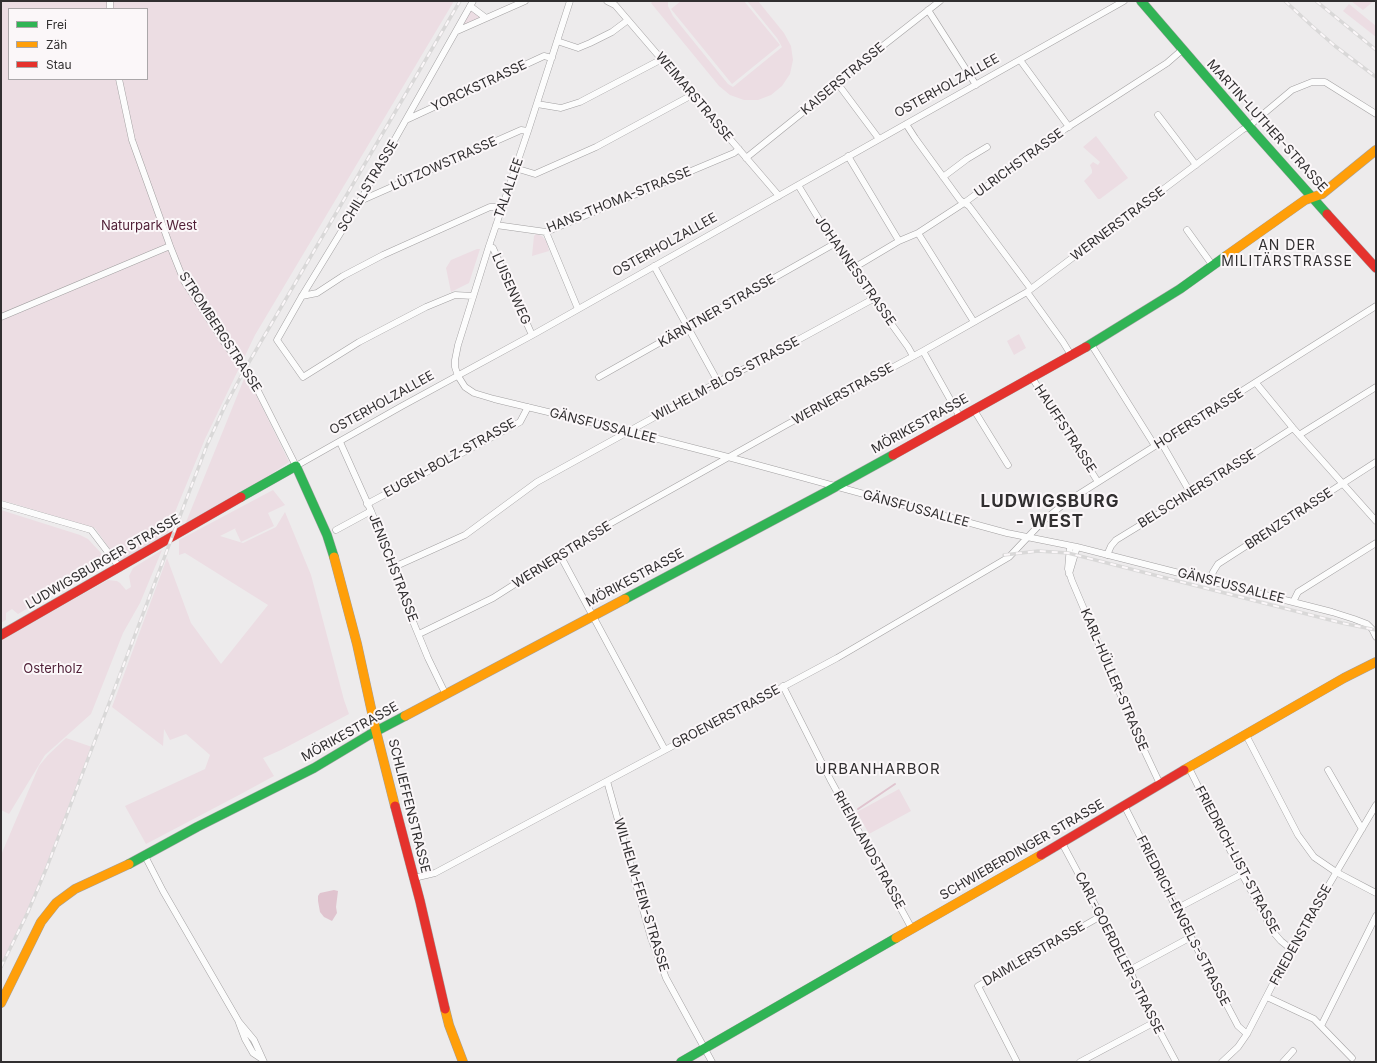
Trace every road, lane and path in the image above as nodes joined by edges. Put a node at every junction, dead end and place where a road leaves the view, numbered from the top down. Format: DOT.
graph roads {
  1 [pos="525,1"];
  2 [pos="570,1"];
  3 [pos="606,1"];
  4 [pos="940,1"];
  5 [pos="1124,1"];
  6 [pos="1141,1"];
  7 [pos="472,3"];
  8 [pos="617,3"];
  9 [pos="928,10"];
  10 [pos="486,18"];
  11 [pos="628,20"];
  12 [pos="457,31"];
  13 [pos="557,41"];
  14 [pos="1182,50"];
  15 [pos="552,58"];
  16 [pos="662,59"];
  17 [pos="1020,60"];
  18 [pos="119,80"];
  19 [pos="838,84"];
  20 [pos="976,85"];
  21 [pos="692,95"];
  22 [pos="537,104"];
  23 [pos="1376,114"];
  24 [pos="1158,115"];
  25 [pos="408,119"];
  26 [pos="906,124"];
  27 [pos="1249,126"];
  28 [pos="1069,127"];
  29 [pos="528,131"];
  30 [pos="878,139"];
  31 [pos="987,147"];
  32 [pos="739,149"];
  33 [pos="1376,150"];
  34 [pos="848,156"];
  35 [pos="746,158"];
  36 [pos="1196,165"];
  37 [pos="515,168"];
  38 [pos="943,176"];
  39 [pos="798,185"];
  40 [pos="779,196"];
  41 [pos="1314,197"];
  42 [pos="360,200"];
  43 [pos="964,203"];
  44 [pos="502,207"];
  45 [pos="496,226"];
  46 [pos="1187,230"];
  47 [pos="546,232"];
  48 [pos="918,233"];
  49 [pos="899,241"];
  50 [pos="834,244"];
  51 [pos="170,246"];
  52 [pos="488,246"];
  53 [pos="654,266"];
  54 [pos="1213,266"];
  55 [pos="1376,268"];
  56 [pos="852,270"];
  57 [pos="1029,290"];
  58 [pos="302,296"];
  59 [pos="473,296"];
  60 [pos="873,299"];
  61 [pos="1376,306"];
  62 [pos="578,309"];
  63 [pos="1,317"];
  64 [pos="974,322"];
  65 [pos="688,328"];
  66 [pos="532,335"];
  67 [pos="1091,344"];
  68 [pos="922,351"];
  69 [pos="1071,355"];
  70 [pos="913,356"];
  71 [pos="458,376"];
  72 [pos="1031,376"];
  73 [pos="599,377"];
  74 [pos="718,382"];
  75 [pos="1256,383"];
  76 [pos="1376,387"];
  77 [pos="528,408"];
  78 [pos="974,410"];
  79 [pos="960,418"];
  80 [pos="1293,428"];
  81 [pos="627,431"];
  82 [pos="1299,435"];
  83 [pos="340,442"];
  84 [pos="1161,442"];
  85 [pos="1155,446"];
  86 [pos="728,457"];
  87 [pos="1376,462"];
  88 [pos="1008,465"];
  89 [pos="296,466"];
  90 [pos="1098,482"];
  91 [pos="1343,484"];
  92 [pos="834,487"];
  93 [pos="1191,494"];
  94 [pos="1,504"];
  95 [pos="367,504"];
  96 [pos="218,511"];
  97 [pos="371,511"];
  98 [pos="1376,521"];
  99 [pos="336,530"];
  100 [pos="1027,537"];
  101 [pos="1376,543"];
  102 [pos="1070,546"];
  103 [pos="1077,548"];
  104 [pos="560,555"];
  105 [pos="1107,555"];
  106 [pos="394,567"];
  107 [pos="120,568"];
  108 [pos="1069,574"];
  109 [pos="1211,582"];
  110 [pos="1293,602"];
  111 [pos="594,615"];
  112 [pos="419,634"];
  113 [pos="1,635"];
  114 [pos="1376,636"];
  115 [pos="1376,662"];
  116 [pos="783,686"];
  117 [pos="446,695"];
  118 [pos="376,731"];
  119 [pos="1246,735"];
  120 [pos="664,750"];
  121 [pos="1189,768"];
  122 [pos="1328,770"];
  123 [pos="607,781"];
  124 [pos="1160,784"];
  125 [pos="1124,805"];
  126 [pos="1376,805"];
  127 [pos="1362,829"];
  128 [pos="1062,843"];
  129 [pos="145,856"];
  130 [pos="1336,872"];
  131 [pos="1242,874"];
  132 [pos="414,878"];
  133 [pos="1376,893"];
  134 [pos="1176,909"];
  135 [pos="1101,916"];
  136 [pos="1376,916"];
  137 [pos="912,929"];
  138 [pos="1191,937"];
  139 [pos="1290,948"];
  140 [pos="1130,970"];
  141 [pos="1267,997"];
  142 [pos="1,1003"];
  143 [pos="1154,1023"];
  144 [pos="1321,1026"];
  145 [pos="1247,1034"];
  146 [pos="704,1049"];
  147 [pos="1293,1051"];
  148 [pos="1352,1058"];
  149 [pos="263,1060"];
  150 [pos="463,1062"];
  151 [pos="681,1062"];
  152 [pos="712,1062"];
  153 [pos="1017,1062"];
  154 [pos="1080,1062"];
  155 [pos="1176,1062"];
  156 [pos="1222,1062"];
  157 [pos="1283,1062"];
  1 -- 10 [label="street"];
  2 -- 13 [label="street, TALALLEE"];
  3 -- 8 [label="street, WEIMARSTRASSE"];
  4 -- 9 [label="street, KAISERSTRASSE"];
  5 -- 17 [label="street, OSTERHOLZALLEE"];
  6 -- 14 [label="street, MARTIN-LUTHER-STRASSE"];
  7 -- 10 [label="street"];
  7 -- 12 [label="street, SCHILLSTRASSE"];
  8 -- 11 [label="street, WEIMARSTRASSE"];
  9 -- 19 [label="street, KAISERSTRASSE"];
  9 -- 20 [label="street"];
  10 -- 12 [label="street"];
  11 -- 13 [label="street"];
  11 -- 16 [label="street, WEIMARSTRASSE"];
  12 -- 25 [label="street, SCHILLSTRASSE"];
  13 -- 15 [label="street, TALALLEE"];
  14 -- 27 [label="street, MARTIN-LUTHER-STRASSE"];
  14 -- 28 [label="street, ULRICHSTRASSE"];
  15 -- 22 [label="street, TALALLEE"];
  15 -- 25 [label="street, YORCKSTRASSE"];
  16 -- 21 [label="street, WEIMARSTRASSE"];
  16 -- 22 [label="street"];
  17 -- 20 [label="street, OSTERHOLZALLEE"];
  17 -- 28 [label="street"];
  18 -- 51 [label="street, STROMBERGSTRASSE"];
  19 -- 30 [label="street"];
  19 -- 35 [label="street, KAISERSTRASSE"];
  20 -- 26 [label="street, OSTERHOLZALLEE"];
  21 -- 32 [label="street, WEIMARSTRASSE"];
  21 -- 37 [label="street"];
  22 -- 29 [label="street, TALALLEE"];
  23 -- 27 [label="street, WERNERSTRASSE"];
  24 -- 36 [label="street"];
  25 -- 42 [label="street, SCHILLSTRASSE"];
  26 -- 30 [label="street, OSTERHOLZALLEE"];
  26 -- 38 [label="street"];
  27 -- 36 [label="street, WERNERSTRASSE"];
  27 -- 41 [label="street, MARTIN-LUTHER-STRASSE"];
  28 -- 43 [label="street, ULRICHSTRASSE"];
  29 -- 37 [label="street, TALALLEE"];
  29 -- 42 [label="street, LÜTZOWSTRASSE"];
  30 -- 34 [label="street, OSTERHOLZALLEE"];
  31 -- 38 [label="street"];
  32 -- 35 [label="street, WEIMARSTRASSE"];
  32 -- 47 [label="street, HANS-THOMA-STRASSE"];
  33 -- 41 [label="street, MÖRIKESTRASSE"];
  34 -- 39 [label="street, OSTERHOLZALLEE"];
  34 -- 49 [label="street"];
  35 -- 40 [label="street, WEIMARSTRASSE"];
  36 -- 57 [label="street, WERNERSTRASSE"];
  37 -- 44 [label="street, TALALLEE"];
  38 -- 43 [label="street"];
  39 -- 40 [label="street, OSTERHOLZALLEE"];
  39 -- 50 [label="street, JOHANNESSTRASSE"];
  40 -- 53 [label="street, OSTERHOLZALLEE"];
  41 -- 54 [label="street, MÖRIKESTRASSE"];
  41 -- 55 [label="street, MARTIN-LUTHER-STRASSE"];
  42 -- 58 [label="street, SCHILLSTRASSE"];
  43 -- 48 [label="street, ULRICHSTRASSE"];
  43 -- 57 [label="street"];
  44 -- 45 [label="street, TALALLEE"];
  44 -- 58 [label="street"];
  45 -- 47 [label="street, HANS-THOMA-STRASSE"];
  45 -- 52 [label="street, TALALLEE"];
  46 -- 54 [label="street"];
  47 -- 62 [label="street"];
  48 -- 49 [label="street, ULRICHSTRASSE"];
  48 -- 64 [label="street"];
  49 -- 56 [label="street, ULRICHSTRASSE"];
  50 -- 56 [label="street, JOHANNESSTRASSE"];
  50 -- 65 [label="street, KÄRNTNER STRASSE"];
  51 -- 63 [label="street"];
  51 -- 89 [label="street, STROMBERGSTRASSE"];
  52 -- 59 [label="street, TALALLEE"];
  52 -- 66 [label="street, LUISENWEG"];
  53 -- 62 [label="street, OSTERHOLZALLEE"];
  53 -- 65 [label="street"];
  54 -- 67 [label="street, MÖRIKESTRASSE"];
  56 -- 60 [label="street, JOHANNESSTRASSE"];
  57 -- 64 [label="street, WERNERSTRASSE"];
  57 -- 69 [label="street"];
  58 -- 59 [label="street, SCHILLSTRASSE"];
  59 -- 71 [label="street, TALALLEE"];
  60 -- 70 [label="street, JOHANNESSTRASSE"];
  60 -- 74 [label="street, WILHELM-BLOS-STRASSE"];
  61 -- 75 [label="street, HOFERSTRASSE"];
  62 -- 66 [label="street, OSTERHOLZALLEE"];
  64 -- 68 [label="street, WERNERSTRASSE"];
  65 -- 73 [label="street, KÄRNTNER STRASSE"];
  65 -- 74 [label="street"];
  66 -- 71 [label="street, OSTERHOLZALLEE"];
  67 -- 69 [label="street, MÖRIKESTRASSE"];
  67 -- 85 [label="street"];
  68 -- 70 [label="street, WERNERSTRASSE"];
  68 -- 79 [label="street"];
  69 -- 72 [label="street, MÖRIKESTRASSE"];
  70 -- 86 [label="street, WERNERSTRASSE"];
  71 -- 77 [label="street, GÄNSFUSSALLEE"];
  71 -- 83 [label="street, OSTERHOLZALLEE"];
  72 -- 78 [label="street, MÖRIKESTRASSE"];
  72 -- 90 [label="street, HAUFFSTRASSE"];
  74 -- 81 [label="street, WILHELM-BLOS-STRASSE"];
  75 -- 80 [label="street"];
  75 -- 84 [label="street, HOFERSTRASSE"];
  76 -- 82 [label="street"];
  77 -- 81 [label="street, GÄNSFUSSALLEE"];
  77 -- 95 [label="street, EUGEN-BOLZ-STRASSE"];
  78 -- 79 [label="street, MÖRIKESTRASSE"];
  78 -- 88 [label="street"];
  79 -- 92 [label="street, MÖRIKESTRASSE"];
  80 -- 82 [label="street"];
  80 -- 93 [label="street, BELSCHNERSTRASSE"];
  81 -- 86 [label="street, GÄNSFUSSALLEE"];
  81 -- 106 [label="street, WILHELM-BLOS-STRASSE"];
  82 -- 91 [label="street"];
  83 -- 89 [label="street, OSTERHOLZALLEE"];
  83 -- 95 [label="street, JENISCHSTRASSE"];
  84 -- 85 [label="street, HOFERSTRASSE"];
  84 -- 93 [label="street"];
  85 -- 90 [label="street, HOFERSTRASSE"];
  86 -- 92 [label="street, GÄNSFUSSALLEE"];
  86 -- 104 [label="street, WERNERSTRASSE"];
  87 -- 91 [label="street, BRENZSTRASSE"];
  89 -- 96 [label="street, OSTERHOLZALLEE"];
  89 -- 118 [label="street, SCHLIEFFENSTRASSE"];
  90 -- 100 [label="street, HOFERSTRASSE"];
  91 -- 98 [label="street"];
  91 -- 109 [label="street, BRENZSTRASSE"];
  92 -- 100 [label="street, GÄNSFUSSALLEE"];
  92 -- 111 [label="street, MÖRIKESTRASSE"];
  93 -- 105 [label="street, BELSCHNERSTRASSE"];
  94 -- 107 [label="street"];
  95 -- 97 [label="street, JENISCHSTRASSE"];
  96 -- 107 [label="street, LUDWIGSBURGER STRASSE"];
  97 -- 99 [label="street"];
  97 -- 106 [label="street, JENISCHSTRASSE"];
  100 -- 102 [label="street, GÄNSFUSSALLEE"];
  100 -- 116 [label="street, GROENERSTRASSE"];
  101 -- 110 [label="street"];
  102 -- 103 [label="street, GÄNSFUSSALLEE"];
  102 -- 108 [label="street, KARL-HÜLLER-STRASSE"];
  103 -- 105 [label="street, GÄNSFUSSALLEE"];
  103 -- 108 [label="street"];
  104 -- 111 [label="street"];
  104 -- 112 [label="street, WERNERSTRASSE"];
  105 -- 109 [label="street, GÄNSFUSSALLEE"];
  106 -- 112 [label="street, JENISCHSTRASSE"];
  107 -- 113 [label="street, LUDWIGSBURGER STRASSE"];
  108 -- 124 [label="street, KARL-HÜLLER-STRASSE"];
  109 -- 110 [label="street, GÄNSFUSSALLEE"];
  110 -- 114 [label="street, GÄNSFUSSALLEE"];
  111 -- 117 [label="street, MÖRIKESTRASSE"];
  111 -- 120 [label="street"];
  112 -- 117 [label="street, JENISCHSTRASSE"];
  115 -- 119 [label="street, SCHWIEBERDINGER STRASSE"];
  116 -- 120 [label="street, GROENERSTRASSE"];
  116 -- 137 [label="street, RHEINLANDSTRASSE"];
  117 -- 118 [label="street, MÖRIKESTRASSE"];
  118 -- 129 [label="street, MÖRIKESTRASSE"];
  118 -- 132 [label="street, SCHLIEFFENSTRASSE"];
  119 -- 121 [label="street, SCHWIEBERDINGER STRASSE"];
  119 -- 130 [label="street"];
  120 -- 123 [label="street, GROENERSTRASSE"];
  121 -- 124 [label="street, SCHWIEBERDINGER STRASSE"];
  121 -- 131 [label="street, FRIEDRICH-LIST-STRASSE"];
  122 -- 127 [label="street"];
  123 -- 132 [label="street, GROENERSTRASSE"];
  123 -- 146 [label="street, WILHELM-FEIN-STRASSE"];
  124 -- 125 [label="street, SCHWIEBERDINGER STRASSE"];
  125 -- 128 [label="street, SCHWIEBERDINGER STRASSE"];
  125 -- 134 [label="street, FRIEDRICH-ENGELS-STRASSE"];
  126 -- 127 [label="street, FRIEDENSTRASSE"];
  127 -- 130 [label="street, FRIEDENSTRASSE"];
  128 -- 135 [label="street, CARL-GOERDELER-STRASSE"];
  128 -- 137 [label="street, SCHWIEBERDINGER STRASSE"];
  129 -- 142 [label="street, MÖRIKESTRASSE"];
  129 -- 149 [label="street"];
  130 -- 133 [label="street"];
  130 -- 139 [label="street, FRIEDENSTRASSE"];
  131 -- 134 [label="street"];
  131 -- 139 [label="street, FRIEDRICH-LIST-STRASSE"];
  132 -- 150 [label="street, SCHLIEFFENSTRASSE"];
  134 -- 138 [label="street, FRIEDRICH-ENGELS-STRASSE"];
  135 -- 140 [label="street, CARL-GOERDELER-STRASSE"];
  135 -- 153 [label="street, DAIMLERSTRASSE"];
  136 -- 144 [label="street"];
  137 -- 146 [label="street, SCHWIEBERDINGER STRASSE"];
  138 -- 140 [label="street"];
  138 -- 145 [label="street, FRIEDRICH-ENGELS-STRASSE"];
  139 -- 141 [label="street, FRIEDENSTRASSE"];
  140 -- 143 [label="street, CARL-GOERDELER-STRASSE"];
  141 -- 144 [label="street"];
  141 -- 145 [label="street, FRIEDENSTRASSE"];
  143 -- 154 [label="street"];
  143 -- 155 [label="street, CARL-GOERDELER-STRASSE"];
  144 -- 148 [label="street"];
  145 -- 156 [label="street, FRIEDENSTRASSE"];
  146 -- 151 [label="street, SCHWIEBERDINGER STRASSE"];
  146 -- 152 [label="street, WILHELM-FEIN-STRASSE"];
  147 -- 157 [label="street"];
}
